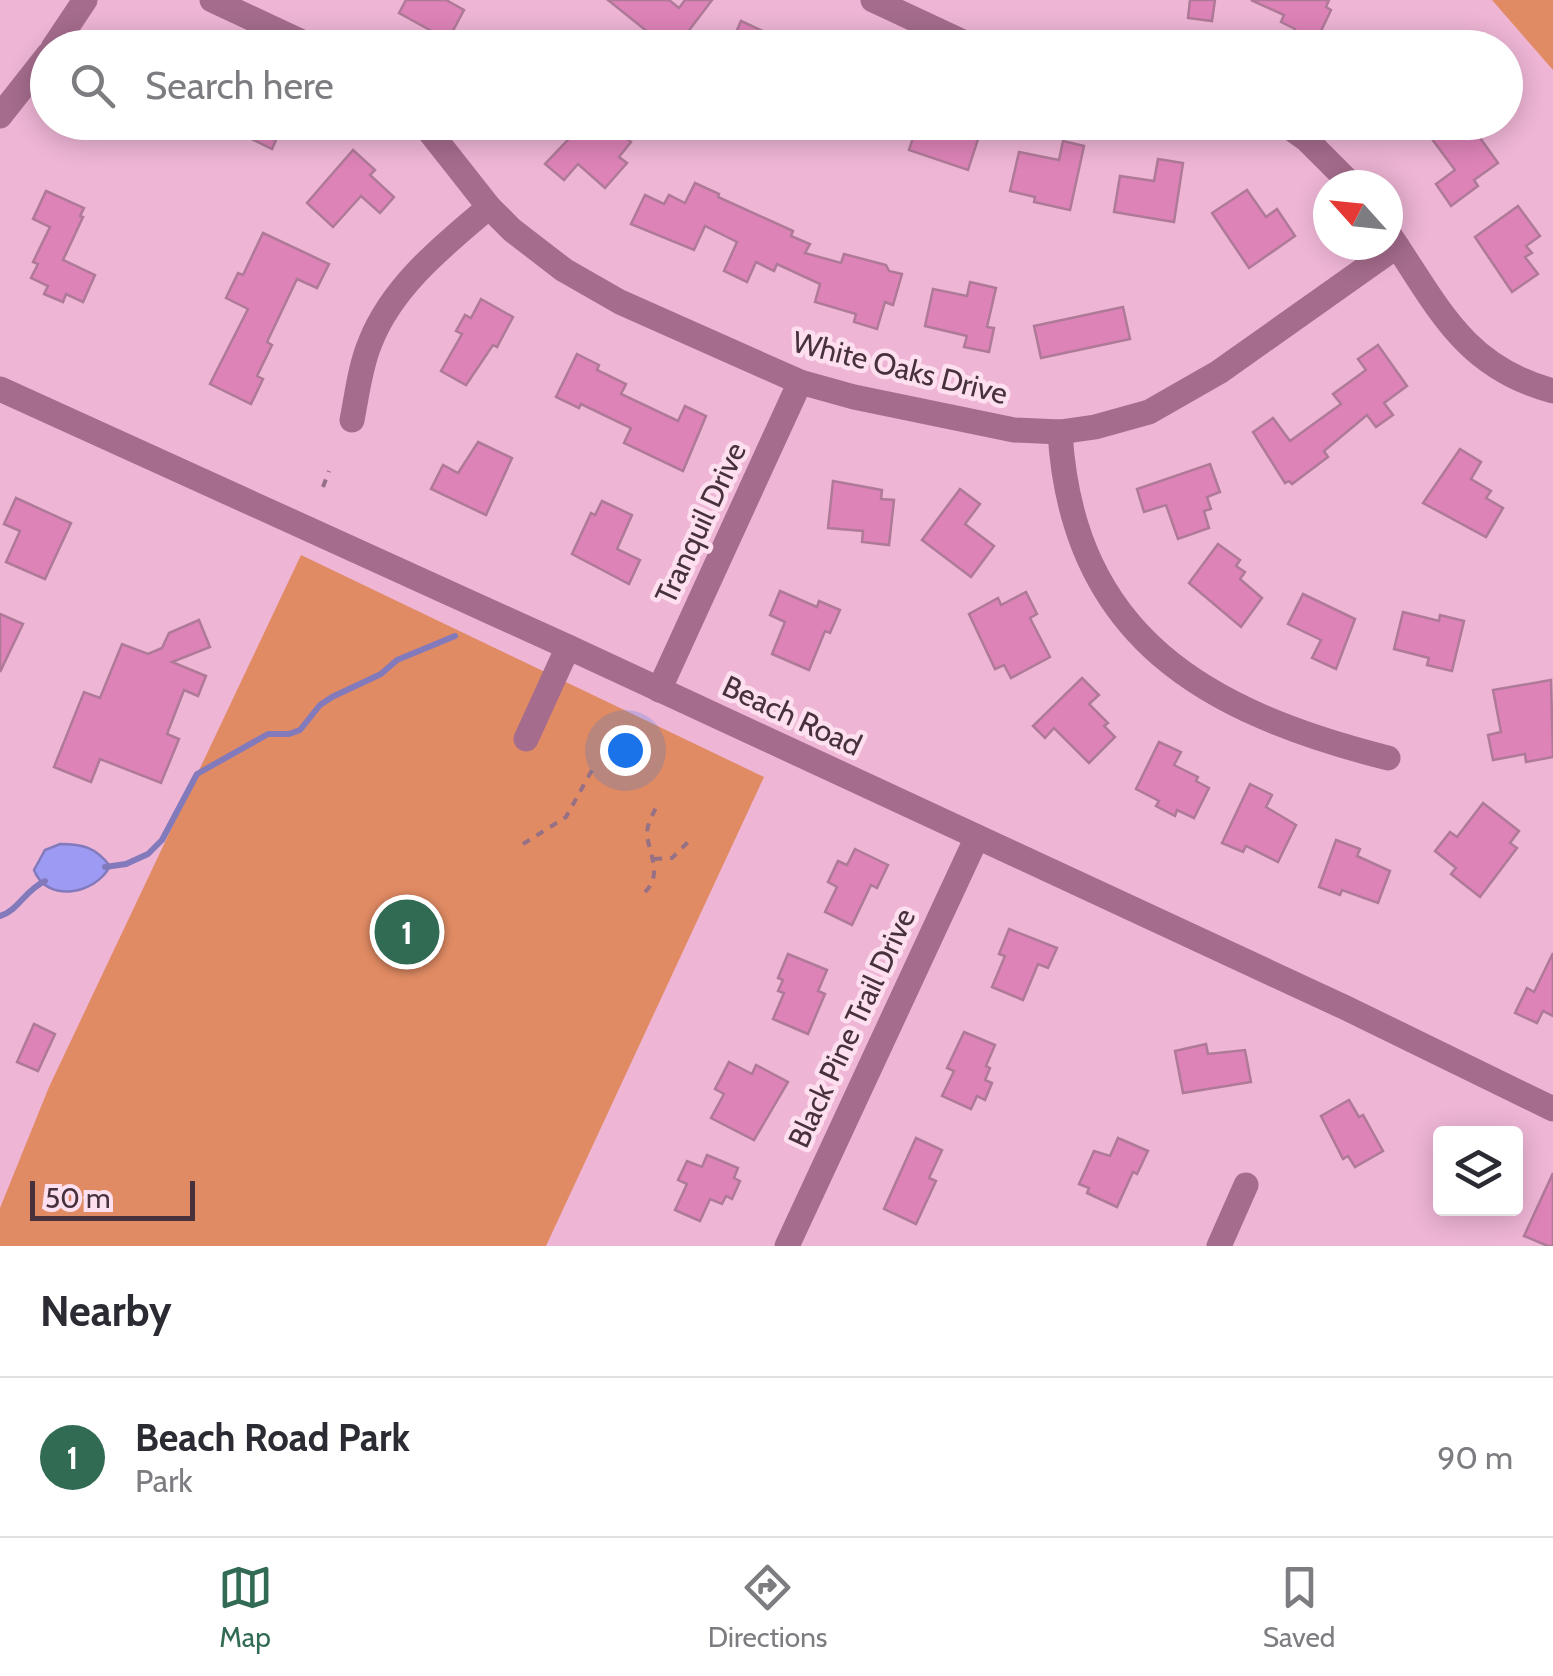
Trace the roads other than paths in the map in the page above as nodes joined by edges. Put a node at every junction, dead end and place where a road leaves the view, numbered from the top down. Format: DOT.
graph roads {
  1 [pos="84,0"];
  2 [pos="212,0"];
  3 [pos="874,0"];
  4 [pos="65,30"];
  5 [pos="276,30"];
  6 [pos="938,30"];
  7 [pos="30,78"];
  8 [pos="0,116"];
  9 [pos="436,140"];
  10 [pos="1307,140"];
  11 [pos="1337,170"];
  12 [pos="489,208"];
  13 [pos="1403,256"];
  14 [pos="1366,260"];
  15 [pos="800,382"];
  16 [pos="0,388"];
  17 [pos="1553,391"];
  18 [pos="352,420"];
  19 [pos="1060,432"];
  20 [pos="568,647"];
  21 [pos="659,690"];
  22 [pos="526,738"];
  23 [pos="1388,758"];
  24 [pos="977,837"];
  25 [pos="1553,1108"];
  26 [pos="1246,1185"];
  27 [pos="787,1246"];
  28 [pos="1219,1246"];
  1 -- 4 [label="street"];
  2 -- 5 [label="street"];
  3 -- 6 [label="street"];
  7 -- 8 [label="street"];
  9 -- 12 [label="street, White Oaks Drive"];
  10 -- 11 [label="street"];
  12 -- 15 [label="street, White Oaks Drive"];
  12 -- 18 [label="street"];
  13 -- 17 [label="street"];
  14 -- 19 [label="street, White Oaks Drive"];
  15 -- 19 [label="street, White Oaks Drive"];
  15 -- 21 [label="street, Tranquil Drive"];
  16 -- 20 [label="street, Beach Road"];
  19 -- 23 [label="street"];
  20 -- 21 [label="street, Beach Road"];
  20 -- 22 [label="street"];
  21 -- 24 [label="street, Beach Road"];
  24 -- 25 [label="street, Beach Road"];
  24 -- 27 [label="street, Black Pine Trail Drive"];
  26 -- 28 [label="street"];
}
